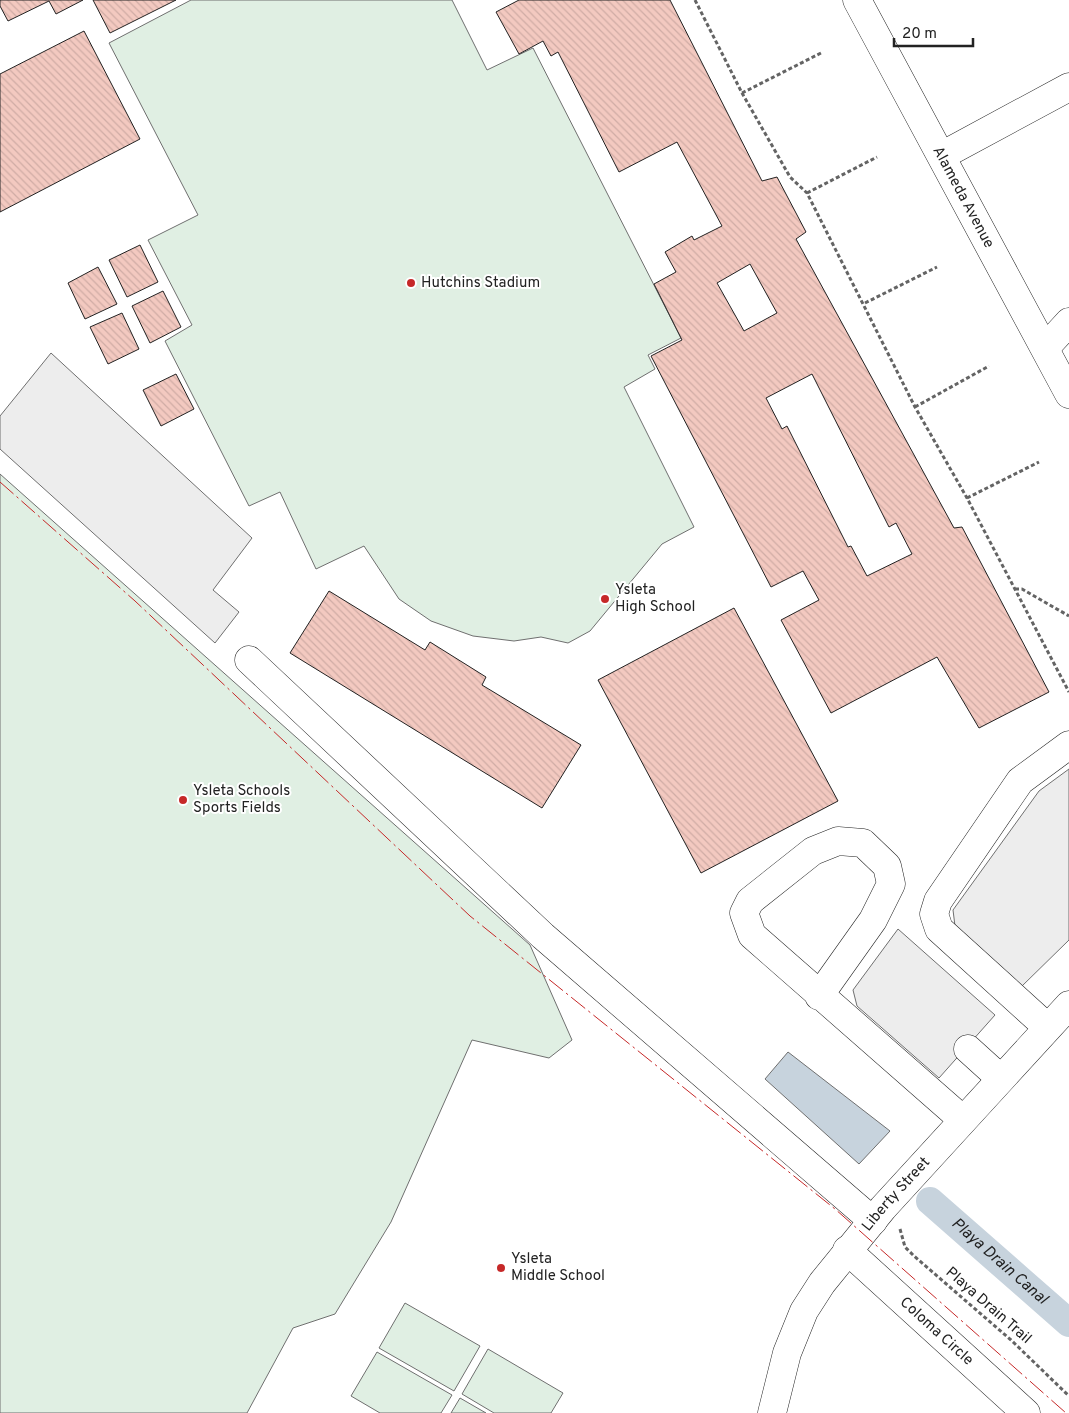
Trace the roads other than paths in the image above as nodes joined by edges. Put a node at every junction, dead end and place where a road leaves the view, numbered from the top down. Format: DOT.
graph roads {
  1 [pos="858,0"];
  2 [pos="1069,87"];
  3 [pos="942,156"];
  4 [pos="1069,322"];
  5 [pos="1046,347"];
  6 [pos="1069,394"];
  7 [pos="250,660"];
  8 [pos="1069,745"];
  9 [pos="819,996"];
  10 [pos="1069,1005"];
  11 [pos="1047,1027"];
  12 [pos="968,1049"];
  13 [pos="1000,1078"];
  14 [pos="963,1120"];
  15 [pos="873,1221"];
  16 [pos="847,1250"];
  17 [pos="772,1413"];
  18 [pos="1026,1413"];
  1 -- 3 [label="street, Alameda Avenue"];
  2 -- 3 [label="street"];
  3 -- 5 [label="street, Alameda Avenue"];
  4 -- 5 [label="street"];
  5 -- 6 [label="street, Alameda Avenue"];
  7 -- 15 [label="street"];
  8 -- 11 [label="street"];
  9 -- 9 [label="street"];
  9 -- 14 [label="street"];
  10 -- 11 [label="street, Liberty Street"];
  11 -- 13 [label="street, Liberty Street"];
  12 -- 13 [label="street"];
  13 -- 14 [label="street, Liberty Street"];
  14 -- 15 [label="street, Liberty Street"];
  15 -- 16 [label="street, Liberty Street"];
  16 -- 17 [label="street, Liberty Street"];
  16 -- 18 [label="street, Coloma Circle"];
}
